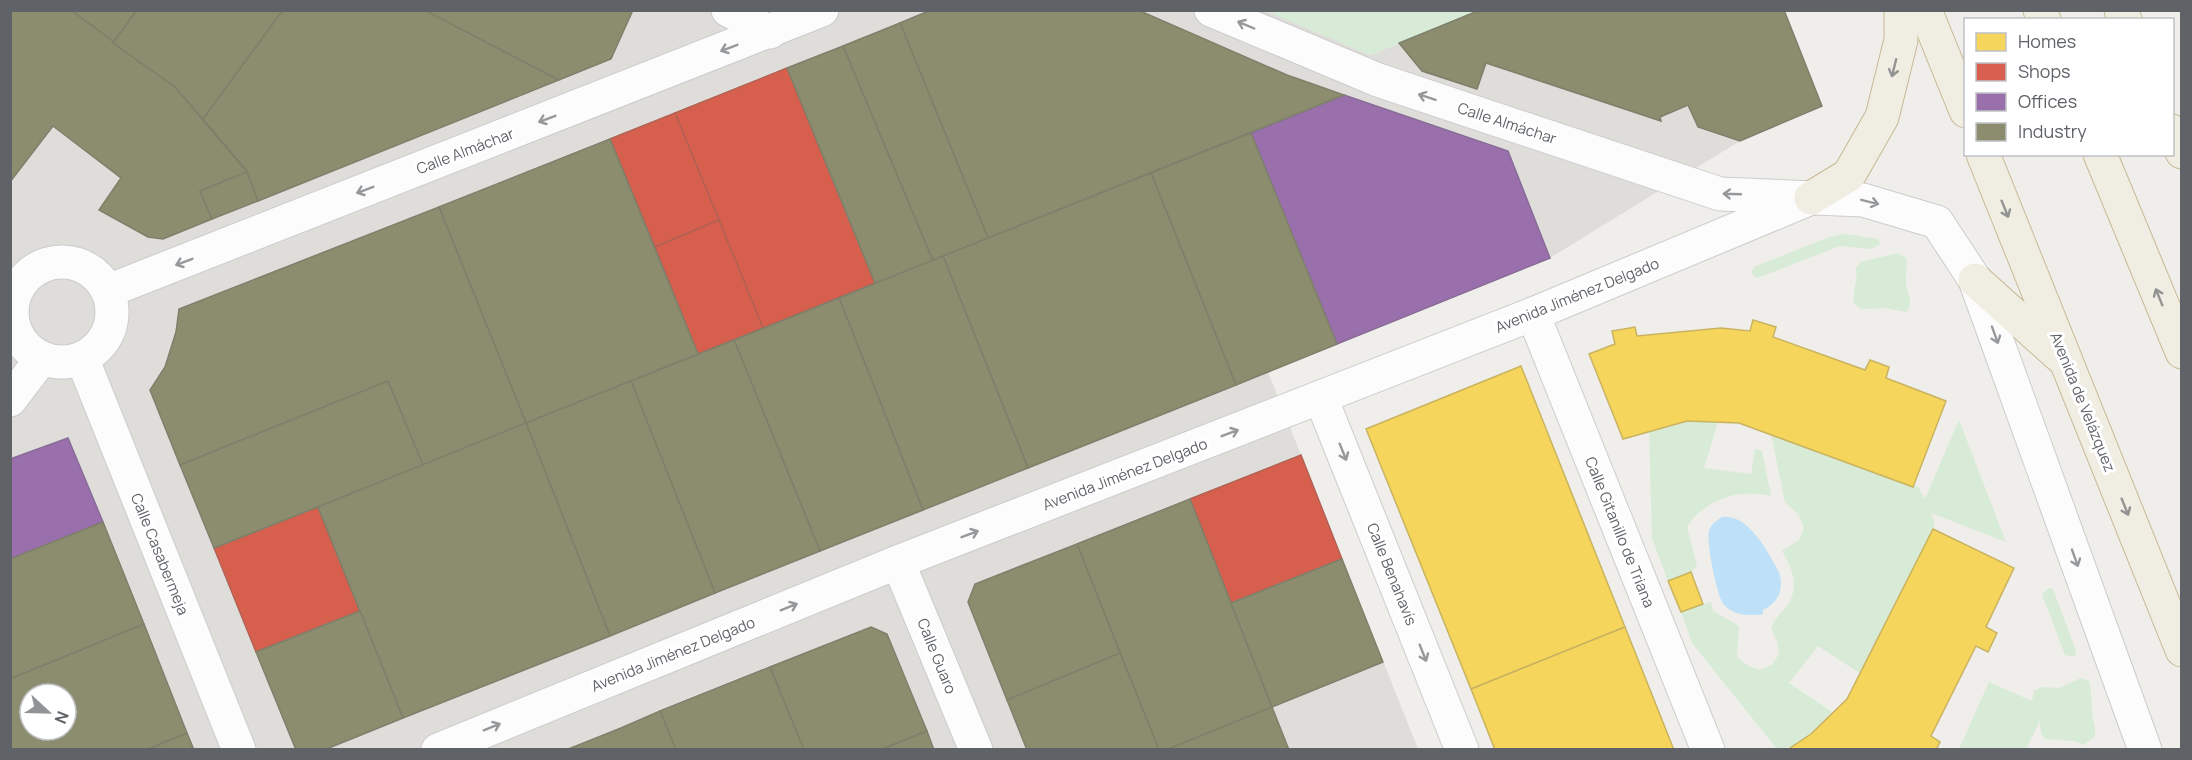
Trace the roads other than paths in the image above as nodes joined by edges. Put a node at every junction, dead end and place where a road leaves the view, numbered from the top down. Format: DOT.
graph roads {
  1 [pos="728,10"];
  2 [pos="822,10"];
  3 [pos="1211,10"];
  4 [pos="1901,10"];
  5 [pos="1925,10"];
  6 [pos="770,32"];
  7 [pos="1964,108"];
  8 [pos="2174,136"];
  9 [pos="2181,152"];
  10 [pos="1984,156"];
  11 [pos="2101,156"];
  12 [pos="1812,198"];
  13 [pos="1975,280"];
  14 [pos="15,282"];
  15 [pos="108,291"];
  16 [pos="1533,314"];
  17 [pos="2181,352"];
  18 [pos="42,358"];
  19 [pos="82,358"];
  20 [pos="2068,363"];
  21 [pos="1321,398"];
  22 [pos="10,400"];
  23 [pos="898,562"];
  24 [pos="2181,650"];
  25 [pos="239,750"];
  26 [pos="438,750"];
  27 [pos="976,750"];
  28 [pos="1462,750"];
  29 [pos="1708,750"];
  30 [pos="2145,750"];
  1 -- 6 [label="street"];
  2 -- 6 [label="street, Calle Almáchar"];
  12 -- 3 [label="street, Calle Almáchar, one-way"];
  4 -- 12 [label="highway, one-way"];
  5 -- 7 [label="highway"];
  6 -- 15 [label="street, Calle Almáchar, one-way"];
  8 -- 9 [label="highway"];
  10 -- 20 [label="highway, Avenida de Velázquez, one-way"];
  17 -- 11 [label="highway, one-way"];
  12 -- 13 [label="street, Calle Almáchar, one-way"];
  12 -- 16 [label="street, Avenida Jiménez Delgado"];
  13 -- 20 [label="highway"];
  13 -- 30 [label="street, Calle Almáchar, one-way"];
  14 -- 15 [label="street"];
  14 -- 18 [label="street"];
  15 -- 19 [label="street"];
  16 -- 21 [label="street, Avenida Jiménez Delgado"];
  16 -- 29 [label="street, Calle Gitanillo de Triana"];
  18 -- 19 [label="street"];
  18 -- 22 [label="street"];
  19 -- 25 [label="street, Calle Casabermeja"];
  20 -- 24 [label="highway, Avenida de Velázquez, one-way"];
  23 -- 21 [label="street, Avenida Jiménez Delgado, one-way"];
  21 -- 28 [label="street, Calle Benahavís, one-way"];
  26 -- 23 [label="street, Avenida Jiménez Delgado, one-way"];
  23 -- 27 [label="street, Calle Guaro"];
}
